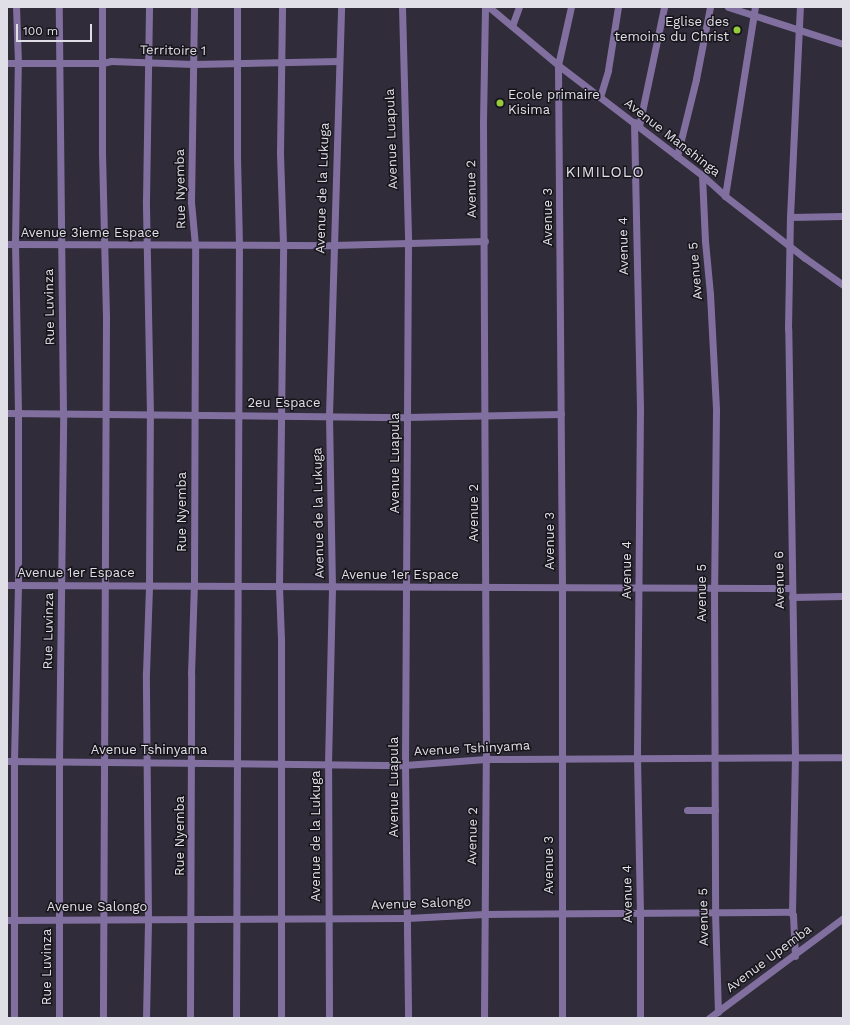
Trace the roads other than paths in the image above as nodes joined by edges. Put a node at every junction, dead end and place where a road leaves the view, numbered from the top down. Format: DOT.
graph roads {
  1 [pos="16,7"];
  2 [pos="59,7"];
  3 [pos="102,7"];
  4 [pos="149,7"];
  5 [pos="194,7"];
  6 [pos="237,7"];
  7 [pos="282,7"];
  8 [pos="341,7"];
  9 [pos="402,7"];
  10 [pos="485,7"];
  11 [pos="490,7"];
  12 [pos="519,7"];
  13 [pos="571,7"];
  14 [pos="618,7"];
  15 [pos="664,7"];
  16 [pos="710,7"];
  17 [pos="728,7"];
  18 [pos="755,7"];
  19 [pos="800,7"];
  20 [pos="754,16"];
  21 [pos="512,26"];
  22 [pos="799,29"];
  23 [pos="843,44"];
  24 [pos="339,61"];
  25 [pos="281,62"];
  26 [pos="7,63"];
  27 [pos="18,63"];
  28 [pos="103,63"];
  29 [pos="149,63"];
  30 [pos="237,63"];
  31 [pos="60,64"];
  32 [pos="193,64"];
  33 [pos="558,64"];
  34 [pos="600,97"];
  35 [pos="636,124"];
  36 [pos="677,156"];
  37 [pos="702,175"];
  38 [pos="726,196"];
  39 [pos="843,216"];
  40 [pos="790,217"];
  41 [pos="485,241"];
  42 [pos="7,244"];
  43 [pos="16,244"];
  44 [pos="61,244"];
  45 [pos="104,244"];
  46 [pos="284,244"];
  47 [pos="408,244"];
  48 [pos="147,245"];
  49 [pos="195,245"];
  50 [pos="239,245"];
  51 [pos="333,245"];
  52 [pos="791,247"];
  53 [pos="843,285"];
  54 [pos="7,413"];
  55 [pos="18,413"];
  56 [pos="63,414"];
  57 [pos="106,414"];
  58 [pos="194,414"];
  59 [pos="561,414"];
  60 [pos="150,415"];
  61 [pos="239,415"];
  62 [pos="283,415"];
  63 [pos="329,415"];
  64 [pos="485,416"];
  65 [pos="406,417"];
  66 [pos="62,585"];
  67 [pos="106,585"];
  68 [pos="149,585"];
  69 [pos="194,585"];
  70 [pos="239,585"];
  71 [pos="7,586"];
  72 [pos="18,586"];
  73 [pos="279,586"];
  74 [pos="408,586"];
  75 [pos="332,587"];
  76 [pos="486,587"];
  77 [pos="562,587"];
  78 [pos="640,587"];
  79 [pos="792,588"];
  80 [pos="714,589"];
  81 [pos="843,596"];
  82 [pos="792,597"];
  83 [pos="637,757"];
  84 [pos="795,757"];
  85 [pos="843,757"];
  86 [pos="486,758"];
  87 [pos="561,758"];
  88 [pos="715,758"];
  89 [pos="10,761"];
  90 [pos="59,761"];
  91 [pos="192,761"];
  92 [pos="103,762"];
  93 [pos="237,762"];
  94 [pos="148,763"];
  95 [pos="281,763"];
  96 [pos="328,764"];
  97 [pos="405,765"];
  98 [pos="687,810"];
  99 [pos="714,810"];
  100 [pos="715,912"];
  101 [pos="792,912"];
  102 [pos="562,913"];
  103 [pos="640,913"];
  104 [pos="484,914"];
  105 [pos="236,918"];
  106 [pos="328,918"];
  107 [pos="407,918"];
  108 [pos="843,918"];
  109 [pos="59,919"];
  110 [pos="148,919"];
  111 [pos="191,919"];
  112 [pos="280,919"];
  113 [pos="11,920"];
  114 [pos="103,920"];
  115 [pos="795,956"];
  116 [pos="718,1012"];
  117 [pos="14,1018"];
  118 [pos="59,1018"];
  119 [pos="102,1018"];
  120 [pos="146,1018"];
  121 [pos="190,1018"];
  122 [pos="236,1018"];
  123 [pos="281,1018"];
  124 [pos="329,1018"];
  125 [pos="408,1018"];
  126 [pos="484,1018"];
  127 [pos="562,1018"];
  128 [pos="640,1018"];
  129 [pos="709,1018"];
  1 -- 27 [label="street"];
  2 -- 31 [label="street, Rue Luvinza"];
  3 -- 28 [label="street"];
  4 -- 29 [label="street"];
  5 -- 32 [label="street, Rue Nyemba"];
  6 -- 30 [label="street"];
  7 -- 25 [label="street"];
  8 -- 24 [label="street, Avenue de la Lukuga"];
  9 -- 47 [label="street, Avenue Luapula"];
  10 -- 41 [label="street, Avenue 2"];
  11 -- 21 [label="street, Avenue Manshinga"];
  12 -- 21 [label="street"];
  13 -- 33 [label="street, Avenue 3"];
  14 -- 34 [label="street"];
  15 -- 35 [label="street, Avenue 4"];
  16 -- 36 [label="street"];
  17 -- 20 [label="street"];
  18 -- 20 [label="street"];
  19 -- 22 [label="street, Avenue 6"];
  20 -- 22 [label="street"];
  20 -- 38 [label="street"];
  21 -- 33 [label="street, Avenue Manshinga"];
  22 -- 23 [label="street"];
  22 -- 40 [label="street, Avenue 6"];
  24 -- 25 [label="street, Territoire 1"];
  24 -- 51 [label="street, Avenue de la Lukuga"];
  25 -- 30 [label="street, Territoire 1"];
  25 -- 46 [label="street"];
  26 -- 27 [label="street, Territoire 1"];
  27 -- 31 [label="street, Territoire 1"];
  27 -- 43 [label="street"];
  28 -- 29 [label="street, Territoire 1"];
  28 -- 31 [label="street, Territoire 1"];
  28 -- 45 [label="street"];
  29 -- 32 [label="street, Territoire 1"];
  29 -- 48 [label="street"];
  30 -- 32 [label="street, Territoire 1"];
  30 -- 50 [label="street"];
  31 -- 44 [label="street, Rue Luvinza"];
  32 -- 49 [label="street, Rue Nyemba"];
  33 -- 34 [label="street, Avenue Manshinga"];
  33 -- 59 [label="street, Avenue 3"];
  34 -- 35 [label="street, Avenue Manshinga"];
  35 -- 36 [label="street, Avenue Manshinga"];
  35 -- 78 [label="street, Avenue 4"];
  36 -- 37 [label="street, Avenue Manshinga"];
  37 -- 38 [label="street, Avenue Manshinga"];
  37 -- 80 [label="street, Avenue 5"];
  38 -- 52 [label="street, Avenue Manshinga"];
  39 -- 40 [label="street"];
  40 -- 52 [label="street, Avenue 6"];
  41 -- 47 [label="street, Avenue 3ieme Espace"];
  41 -- 64 [label="street, Avenue 2"];
  42 -- 43 [label="street, Avenue 3ieme Espace"];
  43 -- 44 [label="street, Avenue 3ieme Espace"];
  43 -- 55 [label="street"];
  44 -- 45 [label="street, Avenue 3ieme Espace"];
  44 -- 56 [label="street, Rue Luvinza"];
  45 -- 48 [label="street, Avenue 3ieme Espace"];
  45 -- 57 [label="street"];
  46 -- 50 [label="street, Avenue 3ieme Espace"];
  46 -- 51 [label="street, Avenue 3ieme Espace"];
  46 -- 62 [label="street"];
  47 -- 51 [label="street, Avenue 3ieme Espace"];
  47 -- 65 [label="street, Avenue Luapula"];
  48 -- 49 [label="street, Avenue 3ieme Espace"];
  48 -- 60 [label="street"];
  49 -- 50 [label="street, Avenue 3ieme Espace"];
  49 -- 58 [label="street, Rue Nyemba"];
  50 -- 61 [label="street"];
  51 -- 63 [label="street, Avenue de la Lukuga"];
  52 -- 53 [label="street, Avenue Manshinga"];
  52 -- 79 [label="street, Avenue 6"];
  54 -- 55 [label="street, 2eu Espace"];
  55 -- 56 [label="street, 2eu Espace"];
  55 -- 72 [label="street"];
  56 -- 57 [label="street, 2eu Espace"];
  56 -- 66 [label="street, Rue Luvinza"];
  57 -- 60 [label="street, 2eu Espace"];
  57 -- 67 [label="street"];
  58 -- 60 [label="street, 2eu Espace"];
  58 -- 61 [label="street, 2eu Espace"];
  58 -- 69 [label="street, Rue Nyemba"];
  59 -- 64 [label="street, 2eu Espace"];
  59 -- 77 [label="street, Avenue 3"];
  60 -- 68 [label="street"];
  61 -- 62 [label="street, 2eu Espace"];
  61 -- 70 [label="street"];
  62 -- 63 [label="street, 2eu Espace"];
  62 -- 73 [label="street"];
  63 -- 65 [label="street, 2eu Espace"];
  63 -- 75 [label="street, Avenue de la Lukuga"];
  64 -- 65 [label="street, 2eu Espace"];
  64 -- 76 [label="street, Avenue 2"];
  65 -- 74 [label="street, Avenue Luapula"];
  66 -- 67 [label="street, Avenue 1er Espace"];
  66 -- 72 [label="street, Avenue 1er Espace"];
  66 -- 90 [label="street, Rue Luvinza"];
  67 -- 68 [label="street, Avenue 1er Espace"];
  67 -- 92 [label="street"];
  68 -- 69 [label="street, Avenue 1er Espace"];
  68 -- 94 [label="street"];
  69 -- 70 [label="street, Avenue 1er Espace"];
  69 -- 91 [label="street, Rue Nyemba"];
  70 -- 73 [label="street, Avenue 1er Espace"];
  70 -- 93 [label="street"];
  71 -- 72 [label="street, Avenue 1er Espace"];
  72 -- 89 [label="street"];
  73 -- 75 [label="street, Avenue 1er Espace"];
  73 -- 95 [label="street"];
  74 -- 75 [label="street, Avenue 1er Espace"];
  74 -- 76 [label="street, Avenue 1er Espace"];
  74 -- 97 [label="street, Avenue Luapula"];
  75 -- 96 [label="street, Avenue de la Lukuga"];
  76 -- 77 [label="street, Avenue 1er Espace"];
  76 -- 86 [label="street, Avenue 2"];
  77 -- 78 [label="street, Avenue 1er Espace"];
  77 -- 87 [label="street, Avenue 3"];
  78 -- 80 [label="street, Avenue 1er Espace"];
  78 -- 83 [label="street, Avenue 4"];
  79 -- 80 [label="street, Avenue 1er Espace"];
  79 -- 82 [label="street, Avenue 6"];
  80 -- 88 [label="street, Avenue 5"];
  81 -- 82 [label="street"];
  82 -- 84 [label="street, Avenue 6"];
  83 -- 87 [label="street, Avenue Tshinyama"];
  83 -- 88 [label="street, Avenue Tshinyama"];
  83 -- 103 [label="street, Avenue 4"];
  84 -- 85 [label="street, Avenue Tshinyama"];
  84 -- 88 [label="street, Avenue Tshinyama"];
  84 -- 101 [label="street, Avenue 6"];
  86 -- 87 [label="street, Avenue Tshinyama"];
  86 -- 97 [label="street, Avenue Tshinyama"];
  86 -- 104 [label="street, Avenue 2"];
  87 -- 102 [label="street, Avenue 3"];
  88 -- 99 [label="street, Avenue 5"];
  89 -- 90 [label="street, Avenue Tshinyama"];
  89 -- 113 [label="street"];
  90 -- 92 [label="street, Avenue Tshinyama"];
  90 -- 109 [label="street, Rue Luvinza"];
  91 -- 93 [label="street, Avenue Tshinyama"];
  91 -- 94 [label="street, Avenue Tshinyama"];
  91 -- 111 [label="street, Rue Nyemba"];
  92 -- 94 [label="street, Avenue Tshinyama"];
  92 -- 114 [label="street"];
  93 -- 95 [label="street, Avenue Tshinyama"];
  93 -- 105 [label="street"];
  94 -- 110 [label="street"];
  95 -- 96 [label="street, Avenue Tshinyama"];
  95 -- 112 [label="street"];
  96 -- 97 [label="street, Avenue Tshinyama"];
  96 -- 106 [label="street, Avenue de la Lukuga"];
  97 -- 107 [label="street, Avenue Luapula"];
  98 -- 99 [label="street"];
  99 -- 100 [label="street, Avenue 5"];
  100 -- 101 [label="street, Avenue Salongo"];
  100 -- 103 [label="street, Avenue Salongo"];
  100 -- 116 [label="street, Avenue 5"];
  101 -- 115 [label="street"];
  102 -- 103 [label="street, Avenue Salongo"];
  102 -- 104 [label="street, Avenue Salongo"];
  102 -- 127 [label="street, Avenue 3"];
  103 -- 128 [label="street, Avenue 4"];
  104 -- 107 [label="street, Avenue Salongo"];
  104 -- 126 [label="street, Avenue 2"];
  105 -- 111 [label="street, Avenue Salongo"];
  105 -- 112 [label="street, Avenue Salongo"];
  105 -- 122 [label="street"];
  106 -- 107 [label="street, Avenue Salongo"];
  106 -- 112 [label="street, Avenue Salongo"];
  106 -- 124 [label="street, Avenue de la Lukuga"];
  107 -- 125 [label="street, Avenue Luapula"];
  108 -- 115 [label="street, Avenue Upemba"];
  109 -- 113 [label="street, Avenue Salongo"];
  109 -- 114 [label="street, Avenue Salongo"];
  109 -- 118 [label="street, Rue Luvinza"];
  110 -- 111 [label="street, Avenue Salongo"];
  110 -- 114 [label="street, Avenue Salongo"];
  110 -- 120 [label="street"];
  111 -- 121 [label="street, Rue Nyemba"];
  112 -- 123 [label="street"];
  113 -- 117 [label="street"];
  114 -- 119 [label="street"];
  115 -- 116 [label="street, Avenue Upemba"];
  116 -- 129 [label="street, Avenue Upemba"];
}
